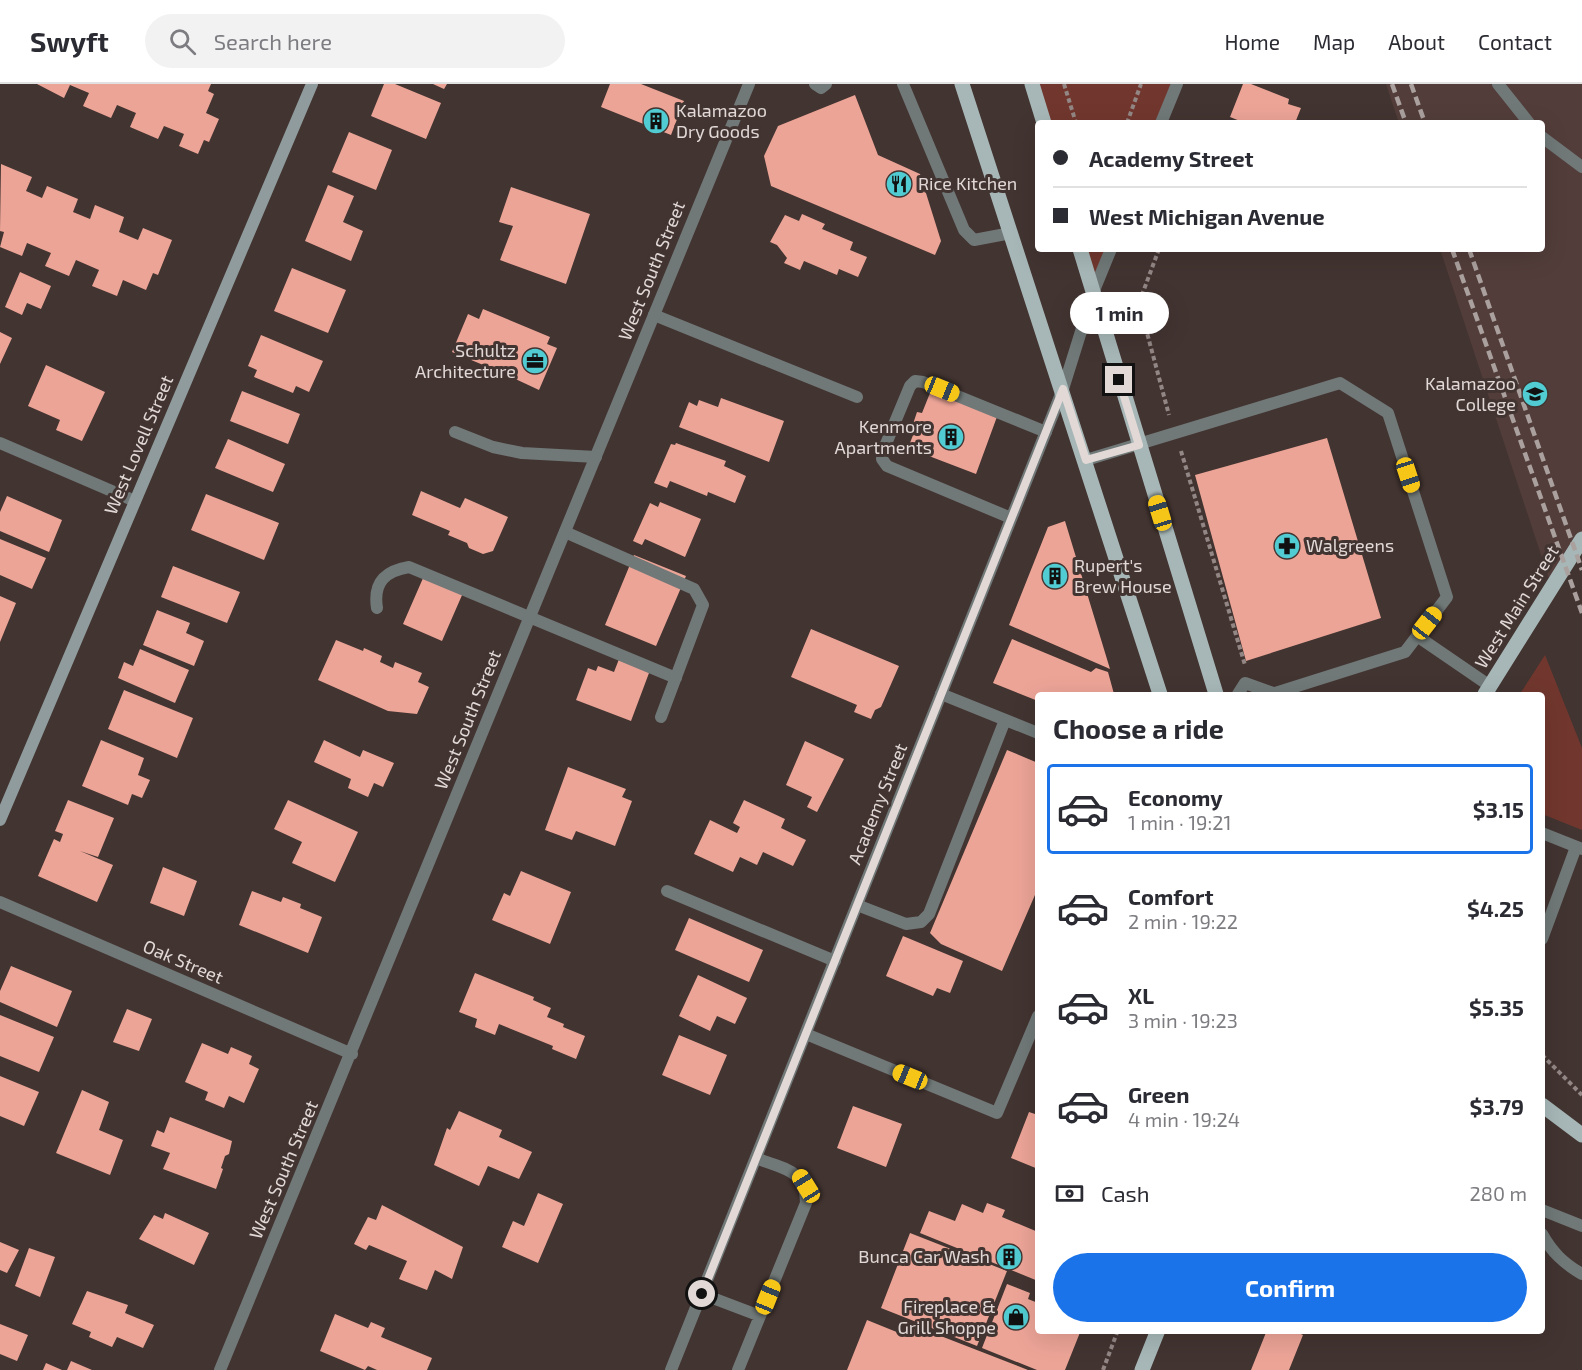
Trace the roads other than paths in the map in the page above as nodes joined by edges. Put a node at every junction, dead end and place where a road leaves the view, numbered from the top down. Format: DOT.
graph roads {
  1 [pos="312,84"];
  2 [pos="749,84"];
  3 [pos="815,84"];
  4 [pos="826,84"];
  5 [pos="903,84"];
  6 [pos="962,84"];
  7 [pos="1032,84"];
  8 [pos="1177,84"];
  9 [pos="1498,84"];
  10 [pos="1043,120"];
  11 [pos="1162,120"];
  12 [pos="1527,120"];
  13 [pos="1545,139"];
  14 [pos="1582,167"];
  15 [pos="1011,233"];
  16 [pos="1081,252"];
  17 [pos="1110,252"];
  18 [pos="1093,293"];
  19 [pos="654,315"];
  20 [pos="1063,389"];
  21 [pos="857,397"];
  22 [pos="455,432"];
  23 [pos="1046,432"];
  24 [pos="0,443"];
  25 [pos="1139,445"];
  26 [pos="596,457"];
  27 [pos="1086,460"];
  28 [pos="135,501"];
  29 [pos="1011,518"];
  30 [pos="565,532"];
  31 [pos="1582,541"];
  32 [pos="376,608"];
  33 [pos="531,616"];
  34 [pos="1414,640"];
  35 [pos="676,678"];
  36 [pos="1488,690"];
  37 [pos="1159,692"];
  38 [pos="1215,692"];
  39 [pos="1239,692"];
  40 [pos="1267,692"];
  41 [pos="1278,692"];
  42 [pos="941,694"];
  43 [pos="661,717"];
  44 [pos="1005,720"];
  45 [pos="1035,732"];
  46 [pos="0,820"];
  47 [pos="1545,834"];
  48 [pos="1579,848"];
  49 [pos="667,891"];
  50 [pos="0,902"];
  51 [pos="857,905"];
  52 [pos="1545,932"];
  53 [pos="835,961"];
  54 [pos="1035,1023"];
  55 [pos="806,1034"];
  56 [pos="352,1054"];
  57 [pos="1545,1106"];
  58 [pos="1582,1135"];
  59 [pos="756,1158"];
  60 [pos="1545,1211"];
  61 [pos="1582,1226"];
  62 [pos="1547,1249"];
  63 [pos="1582,1274"];
  64 [pos="702,1294"];
  65 [pos="760,1316"];
  66 [pos="1156,1334"];
  67 [pos="220,1370"];
  68 [pos="671,1370"];
  69 [pos="738,1370"];
  70 [pos="1142,1370"];
  1 -- 28 [label="street, West Lovell Street"];
  2 -- 19 [label="street, West South Street"];
  3 -- 4 [label="street"];
  5 -- 15 [label="street"];
  6 -- 15 [label="main road"];
  7 -- 10 [label="main road"];
  8 -- 11 [label="street"];
  9 -- 12 [label="street"];
  13 -- 14 [label="street"];
  15 -- 20 [label="main road"];
  16 -- 18 [label="main road"];
  17 -- 18 [label="street, Academy Street"];
  18 -- 20 [label="street, Academy Street"];
  18 -- 25 [label="main road"];
  19 -- 21 [label="street"];
  19 -- 26 [label="street, West South Street"];
  20 -- 23 [label="street, Academy Street"];
  20 -- 27 [label="main road"];
  22 -- 26 [label="street"];
  23 -- 29 [label="street, Academy Street"];
  23 -- 29 [label="street"];
  24 -- 28 [label="street"];
  25 -- 27 [label="street"];
  25 -- 34 [label="street"];
  25 -- 38 [label="main road"];
  26 -- 30 [label="street, West South Street"];
  27 -- 37 [label="main road"];
  28 -- 46 [label="street, West Lovell Street"];
  29 -- 42 [label="street, Academy Street"];
  30 -- 33 [label="street, West South Street"];
  30 -- 35 [label="street"];
  31 -- 36 [label="main road, West Main Street"];
  32 -- 33 [label="street"];
  33 -- 35 [label="street"];
  33 -- 56 [label="street, West South Street"];
  34 -- 36 [label="street"];
  34 -- 41 [label="street"];
  35 -- 43 [label="street"];
  39 -- 40 [label="street"];
  42 -- 44 [label="street"];
  42 -- 51 [label="street, Academy Street"];
  44 -- 45 [label="street"];
  44 -- 51 [label="street"];
  47 -- 48 [label="street"];
  48 -- 52 [label="street"];
  49 -- 53 [label="street"];
  50 -- 56 [label="street, Oak Street"];
  51 -- 53 [label="street, Academy Street"];
  53 -- 55 [label="street, Academy Street"];
  54 -- 55 [label="street"];
  55 -- 59 [label="street, Academy Street"];
  56 -- 67 [label="street, West South Street"];
  57 -- 58 [label="main road"];
  59 -- 64 [label="street, Academy Street"];
  59 -- 65 [label="street"];
  60 -- 61 [label="street"];
  62 -- 63 [label="street"];
  64 -- 65 [label="street"];
  64 -- 68 [label="street, Academy Street"];
  65 -- 69 [label="street"];
  66 -- 70 [label="main road"];
}
